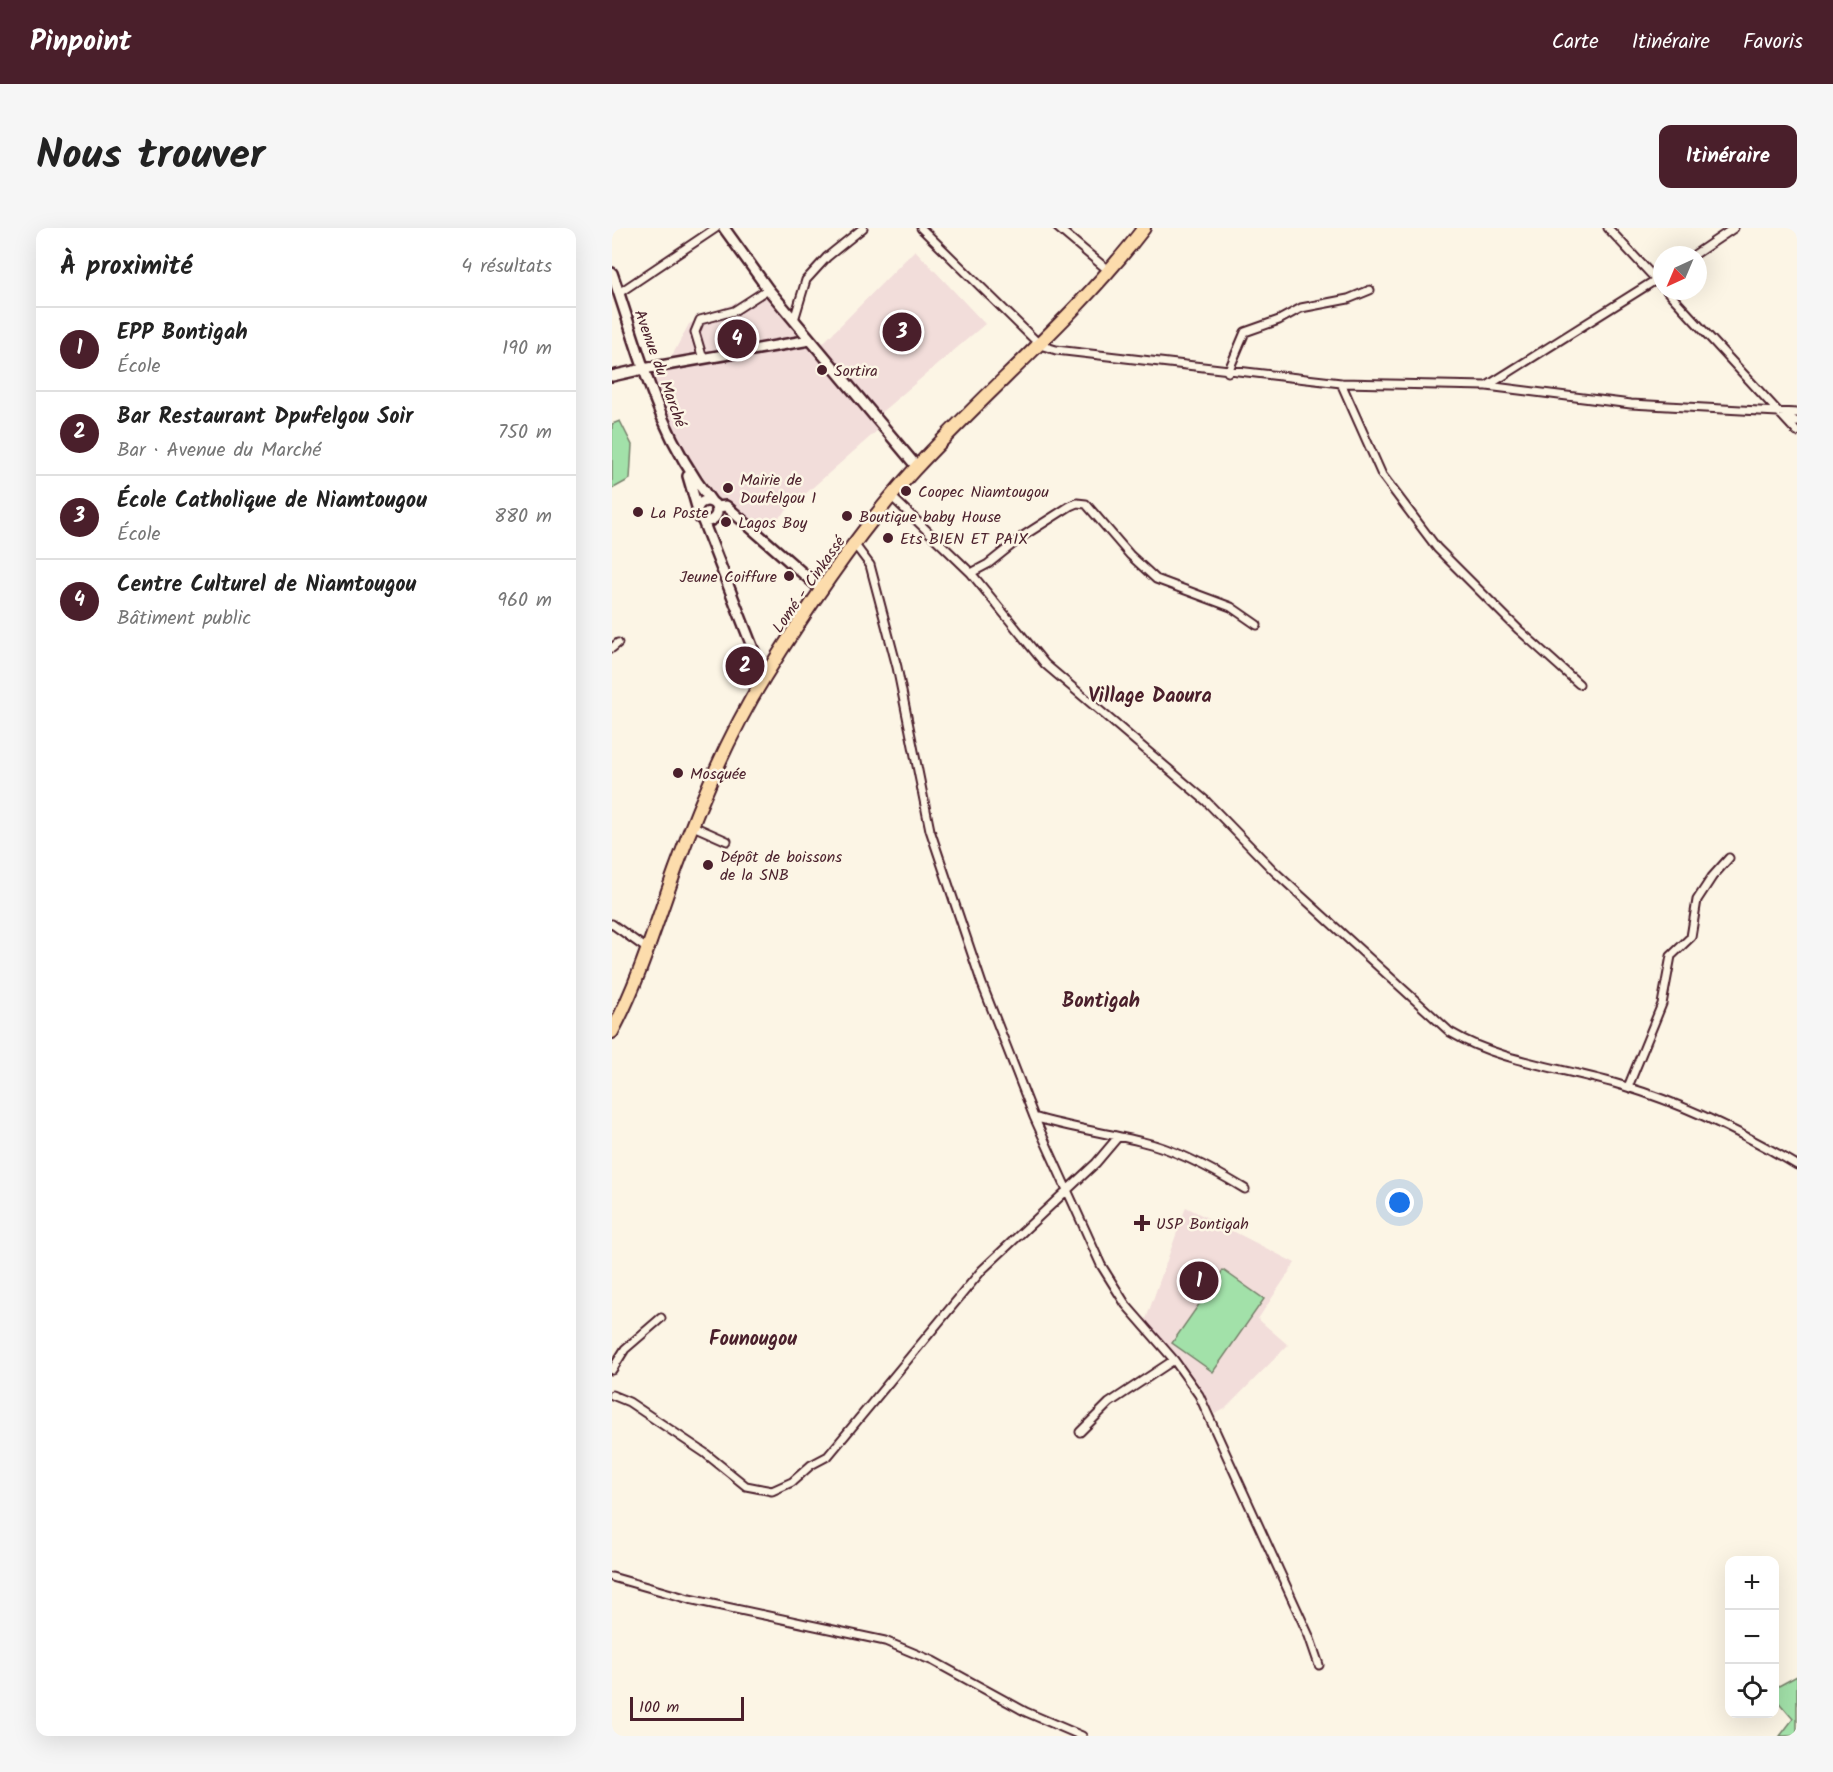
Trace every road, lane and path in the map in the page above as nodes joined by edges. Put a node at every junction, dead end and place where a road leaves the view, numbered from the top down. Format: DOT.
graph roads {
  1 [pos="716,228"];
  2 [pos="724,228"];
  3 [pos="863,228"];
  4 [pos="921,228"];
  5 [pos="1058,228"];
  6 [pos="1144,228"];
  7 [pos="1608,228"];
  8 [pos="1734,228"];
  9 [pos="1707,246"];
  10 [pos="1109,271"];
  11 [pos="612,273"];
  12 [pos="1653,273"];
  13 [pos="1653,284"];
  14 [pos="768,289"];
  15 [pos="1370,290"];
  16 [pos="619,293"];
  17 [pos="1675,300"];
  18 [pos="794,320"];
  19 [pos="810,340"];
  20 [pos="1040,345"];
  21 [pos="703,359"];
  22 [pos="643,369"];
  23 [pos="1228,372"];
  24 [pos="612,376"];
  25 [pos="1341,383"];
  26 [pos="1487,386"];
  27 [pos="1797,413"];
  28 [pos="1781,414"];
  29 [pos="1797,422"];
  30 [pos="1797,432"];
  31 [pos="916,467"];
  32 [pos="687,471"];
  33 [pos="891,496"];
  34 [pos="713,504"];
  35 [pos="697,507"];
  36 [pos="703,521"];
  37 [pos="855,545"];
  38 [pos="971,573"];
  39 [pos="822,590"];
  40 [pos="1257,625"];
  41 [pos="764,677"];
  42 [pos="1579,684"];
  43 [pos="693,826"];
  44 [pos="727,842"];
  45 [pos="1729,858"];
  46 [pos="612,924"];
  47 [pos="647,949"];
  48 [pos="612,1032"];
  49 [pos="1628,1087"];
  50 [pos="1034,1117"];
  51 [pos="1118,1137"];
  52 [pos="1797,1165"];
  53 [pos="1068,1188"];
  54 [pos="1245,1189"];
  55 [pos="661,1318"];
  56 [pos="1174,1360"];
  57 [pos="612,1370"];
  58 [pos="612,1395"];
  59 [pos="1080,1432"];
  60 [pos="612,1576"];
  61 [pos="1319,1665"];
  62 [pos="1082,1736"];
  1 -- 16 [label="street"];
  2 -- 14 [label="main road"];
  3 -- 18 [label="street"];
  4 -- 20 [label="street"];
  5 -- 10 [label="street"];
  6 -- 10 [label="highway, Lomé - Cinkassé"];
  7 -- 12 [label="street"];
  8 -- 9 [label="street"];
  10 -- 20 [label="highway, Lomé - Cinkassé"];
  11 -- 16 [label="main road, Avenue du Marché"];
  13 -- 26 [label="street"];
  14 -- 18 [label="main road"];
  14 -- 21 [label="street"];
  15 -- 23 [label="street"];
  16 -- 22 [label="main road, Avenue du Marché"];
  17 -- 28 [label="street"];
  18 -- 19 [label="main road"];
  19 -- 21 [label="main road"];
  19 -- 31 [label="main road"];
  20 -- 23 [label="street"];
  20 -- 31 [label="highway, Lomé - Cinkassé"];
  21 -- 22 [label="main road"];
  22 -- 24 [label="main road"];
  22 -- 32 [label="main road, Avenue du Marché"];
  23 -- 25 [label="street"];
  25 -- 26 [label="street"];
  25 -- 42 [label="street"];
  26 -- 28 [label="street"];
  27 -- 28 [label="street"];
  28 -- 29 [label="street"];
  28 -- 30 [label="street"];
  31 -- 33 [label="highway, Lomé - Cinkassé"];
  32 -- 34 [label="main road, Avenue du Marché"];
  32 -- 35 [label="main road, Avenue du Marché"];
  33 -- 37 [label="highway, Lomé - Cinkassé"];
  33 -- 38 [label="street"];
  34 -- 35 [label="main road"];
  34 -- 36 [label="main road"];
  34 -- 39 [label="main road"];
  35 -- 36 [label="main road"];
  36 -- 41 [label="main road"];
  37 -- 39 [label="highway, Lomé - Cinkassé"];
  37 -- 50 [label="street"];
  38 -- 40 [label="street"];
  38 -- 49 [label="street"];
  39 -- 41 [label="highway, Lomé - Cinkassé"];
  41 -- 43 [label="highway, Lomé - Cinkassé"];
  43 -- 44 [label="street"];
  43 -- 47 [label="highway, Lomé - Cinkassé"];
  45 -- 49 [label="street"];
  46 -- 47 [label="street"];
  47 -- 48 [label="highway, Lomé - Cinkassé"];
  49 -- 52 [label="street"];
  50 -- 51 [label="street"];
  50 -- 53 [label="street"];
  51 -- 53 [label="street"];
  51 -- 54 [label="street"];
  53 -- 56 [label="street"];
  53 -- 58 [label="street"];
  55 -- 57 [label="street"];
  56 -- 59 [label="street"];
  56 -- 61 [label="street"];
  60 -- 62 [label="street"];
}
